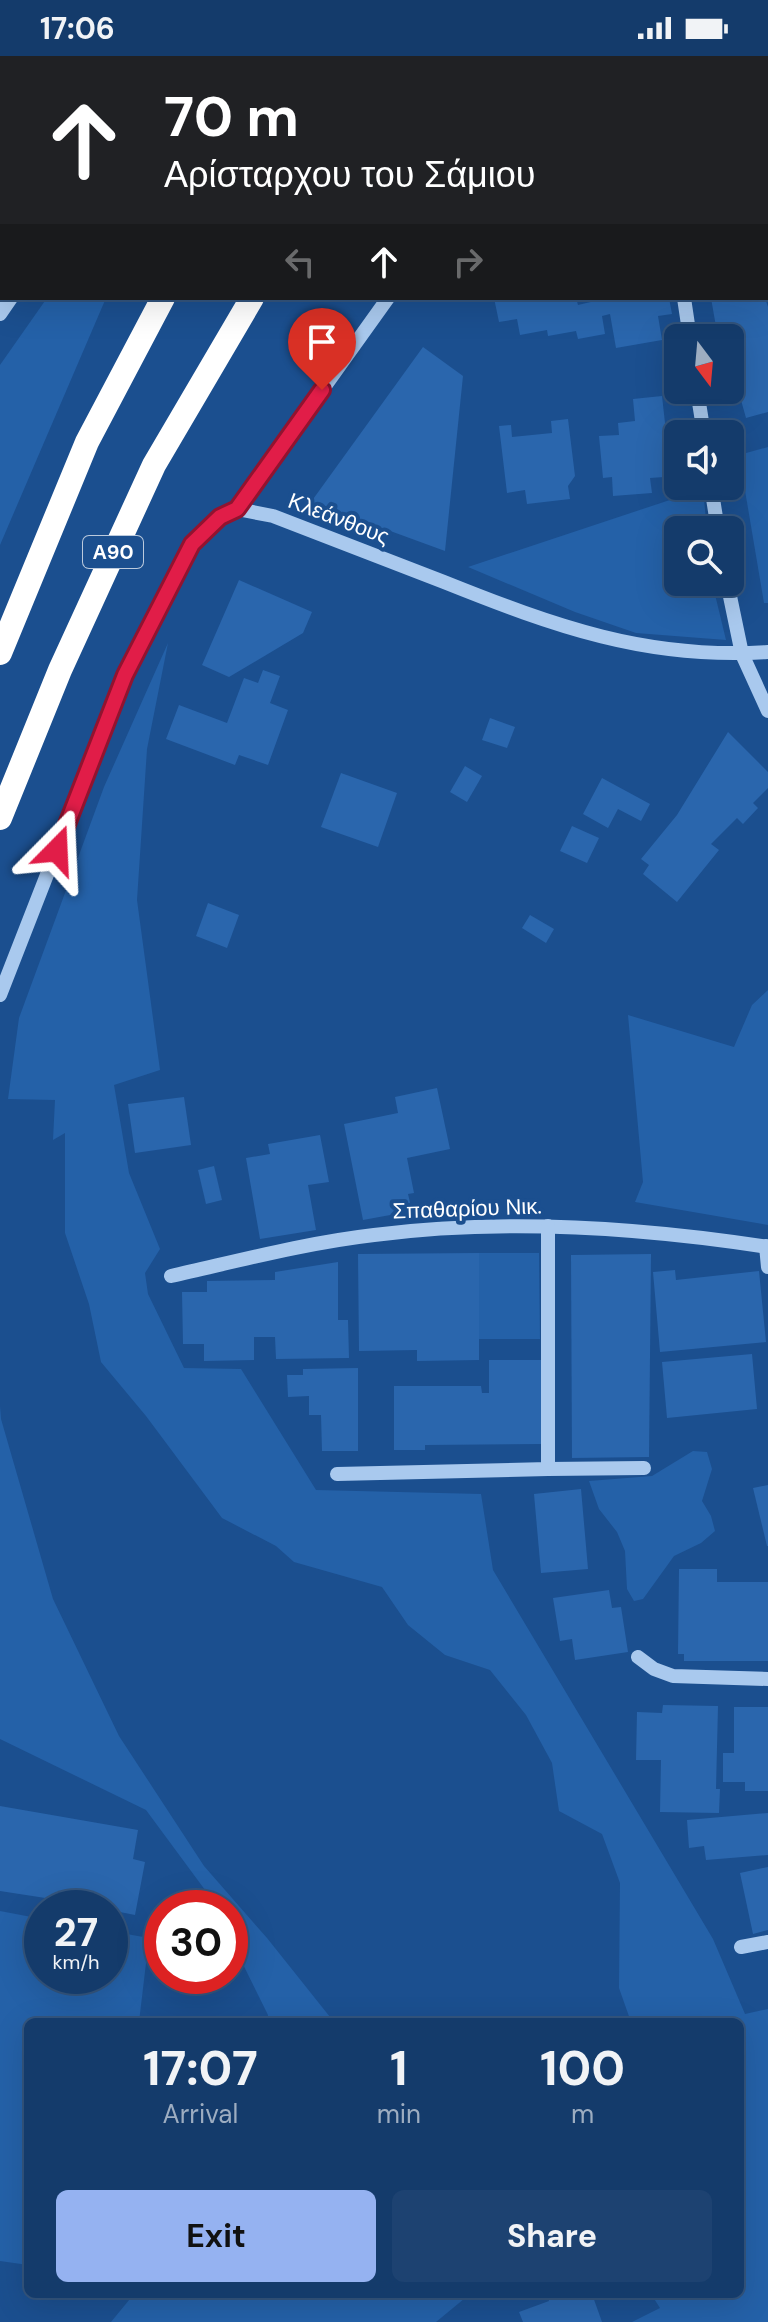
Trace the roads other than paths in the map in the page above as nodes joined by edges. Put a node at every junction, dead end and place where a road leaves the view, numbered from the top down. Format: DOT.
graph roads {
  1 [pos="162,300"];
  2 [pos="251,300"];
  3 [pos="387,300"];
  4 [pos="684,300"];
  5 [pos="688,324"];
  6 [pos="237,509"];
  7 [pos="730,596"];
  8 [pos="768,652"];
  9 [pos="0,653"];
  10 [pos="742,654"];
  11 [pos="768,711"];
  12 [pos="0,818"];
  13 [pos="0,995"];
  14 [pos="548,1226"];
  15 [pos="767,1247"];
  16 [pos="768,1267"];
  17 [pos="171,1276"];
  18 [pos="644,1468"];
  19 [pos="548,1469"];
  20 [pos="337,1474"];
  21 [pos="638,1657"];
  22 [pos="768,1679"];
  23 [pos="768,1942"];
  24 [pos="741,1947"];
  1 -- 9 [label="highway, Α90"];
  2 -- 12 [label="highway, Α90"];
  3 -- 6 [label="street"];
  4 -- 5 [label="street"];
  6 -- 10 [label="street, Κλεάνθους"];
  6 -- 13 [label="street"];
  7 -- 10 [label="street"];
  8 -- 10 [label="street, Κλεάνθους"];
  10 -- 11 [label="street"];
  14 -- 15 [label="street, Σπαθαρίου Νικ."];
  14 -- 17 [label="street, Σπαθαρίου Νικ."];
  14 -- 19 [label="street"];
  15 -- 16 [label="street"];
  18 -- 19 [label="street"];
  19 -- 20 [label="street"];
  21 -- 22 [label="street"];
  23 -- 24 [label="street"];
}
